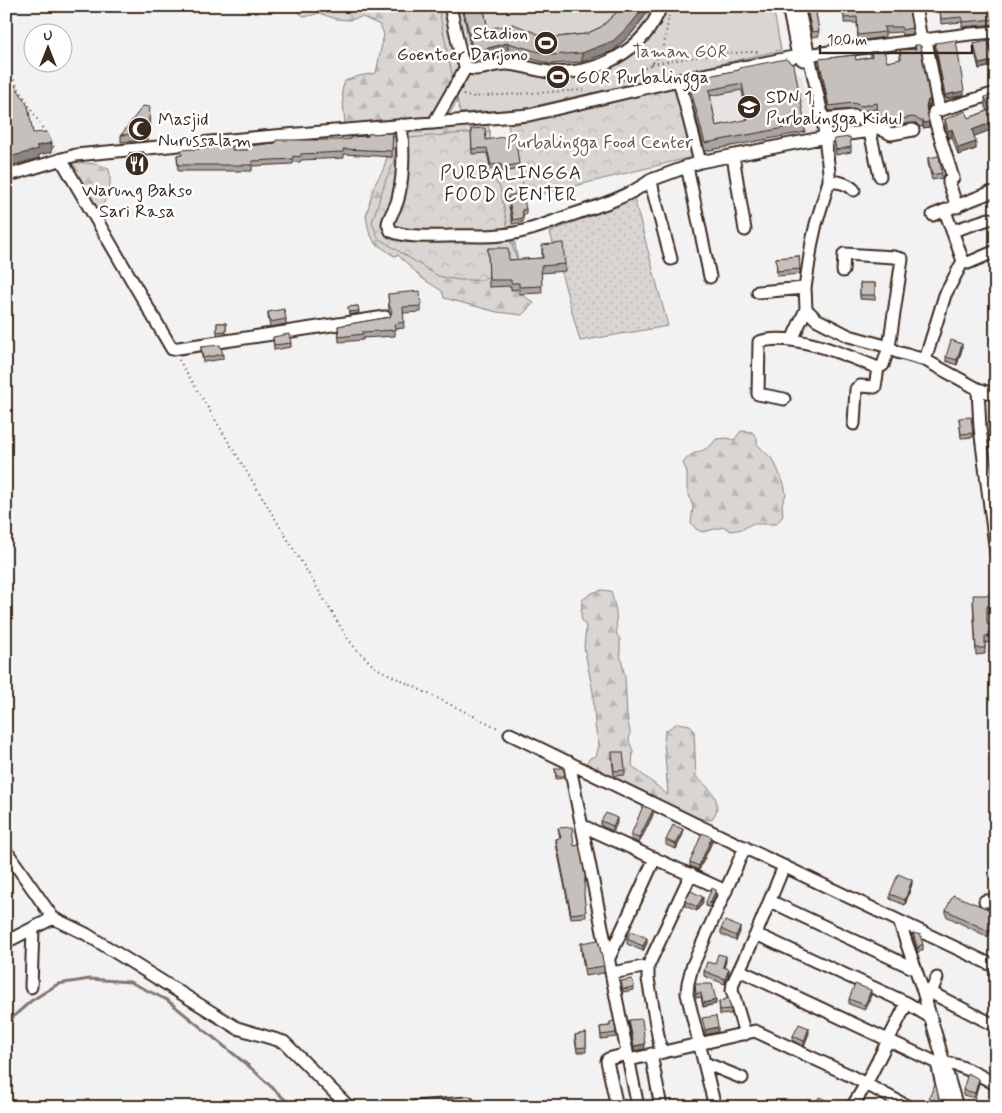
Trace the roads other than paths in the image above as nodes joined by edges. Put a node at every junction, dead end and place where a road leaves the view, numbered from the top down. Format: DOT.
graph roads {
  1 [pos="450,6"];
  2 [pos="661,6"];
  3 [pos="788,6"];
  4 [pos="798,6"];
  5 [pos="915,6"];
  6 [pos="996,32"];
  7 [pos="924,40"];
  8 [pos="806,59"];
  9 [pos="466,67"];
  10 [pos="679,80"];
  11 [pos="996,92"];
  12 [pos="938,110"];
  13 [pos="823,119"];
  14 [pos="434,123"];
  15 [pos="401,125"];
  16 [pos="871,128"];
  17 [pos="913,130"];
  18 [pos="826,137"];
  19 [pos="733,156"];
  20 [pos="61,159"];
  21 [pos="700,162"];
  22 [pos="687,166"];
  23 [pos="6,176"];
  24 [pos="880,176"];
  25 [pos="651,180"];
  26 [pos="829,181"];
  27 [pos="854,190"];
  28 [pos="996,192"];
  29 [pos="957,207"];
  30 [pos="946,211"];
  31 [pos="933,215"];
  32 [pos="989,219"];
  33 [pos="744,230"];
  34 [pos="952,231"];
  35 [pos="996,251"];
  36 [pos="672,259"];
  37 [pos="963,261"];
  38 [pos="843,271"];
  39 [pos="710,276"];
  40 [pos="805,288"];
  41 [pos="758,292"];
  42 [pos="806,309"];
  43 [pos="385,317"];
  44 [pos="794,336"];
  45 [pos="847,344"];
  46 [pos="888,348"];
  47 [pos="925,360"];
  48 [pos="881,366"];
  49 [pos="978,389"];
  50 [pos="996,395"];
  51 [pos="784,399"];
  52 [pos="854,424"];
  53 [pos="996,552"];
  54 [pos="510,734"];
  55 [pos="569,762"];
  56 [pos="583,826"];
  57 [pos="745,847"];
  58 [pos="6,855"];
  59 [pos="655,858"];
  60 [pos="784,866"];
  61 [pos="691,874"];
  62 [pos="726,891"];
  63 [pos="770,901"];
  64 [pos="53,918"];
  65 [pos="899,921"];
  66 [pos="33,929"];
  67 [pos="756,934"];
  68 [pos="6,942"];
  69 [pos="609,958"];
  70 [pos="648,966"];
  71 [pos="996,967"];
  72 [pos="915,969"];
  73 [pos="740,970"];
  74 [pos="612,973"];
  75 [pos="937,978"];
  76 [pos="31,987"];
  77 [pos="926,990"];
  78 [pos="907,1003"];
  79 [pos="927,1015"];
  80 [pos="996,1026"];
  81 [pos="744,1034"];
  82 [pos="888,1040"];
  83 [pos="700,1044"];
  84 [pos="656,1053"];
  85 [pos="628,1057"];
  86 [pos="705,1063"];
  87 [pos="940,1063"];
  88 [pos="742,1078"];
  89 [pos="866,1084"];
  90 [pos="996,1084"];
  91 [pos="468,1103"];
  92 [pos="349,1107"];
  93 [pos="416,1107"];
  94 [pos="617,1107"];
  95 [pos="638,1107"];
  96 [pos="661,1107"];
  97 [pos="715,1107"];
  98 [pos="852,1107"];
  99 [pos="909,1107"];
  100 [pos="947,1107"];
  101 [pos="957,1107"];
  1 -- 9 [label="street"];
  2 -- 9 [label="street"];
  3 -- 8 [label="street"];
  4 -- 8 [label="street"];
  5 -- 7 [label="street"];
  6 -- 7 [label="street"];
  7 -- 8 [label="street"];
  7 -- 12 [label="street"];
  8 -- 10 [label="street"];
  8 -- 13 [label="street"];
  9 -- 14 [label="street"];
  10 -- 14 [label="street"];
  10 -- 21 [label="street"];
  11 -- 12 [label="street"];
  12 -- 29 [label="street"];
  13 -- 16 [label="street"];
  13 -- 18 [label="street"];
  14 -- 15 [label="street"];
  15 -- 20 [label="street"];
  15 -- 25 [label="street"];
  16 -- 17 [label="street"];
  16 -- 18 [label="street"];
  16 -- 24 [label="street"];
  18 -- 19 [label="street"];
  18 -- 26 [label="street"];
  19 -- 21 [label="street"];
  19 -- 33 [label="street"];
  20 -- 23 [label="street"];
  20 -- 43 [label="street"];
  21 -- 22 [label="street"];
  22 -- 25 [label="street"];
  22 -- 39 [label="street"];
  25 -- 36 [label="street"];
  26 -- 27 [label="street"];
  26 -- 40 [label="street"];
  28 -- 29 [label="street"];
  29 -- 30 [label="street"];
  30 -- 31 [label="street"];
  30 -- 34 [label="street"];
  32 -- 34 [label="street"];
  34 -- 37 [label="street"];
  35 -- 37 [label="street"];
  37 -- 47 [label="street"];
  38 -- 46 [label="street"];
  40 -- 41 [label="street"];
  40 -- 42 [label="street"];
  42 -- 44 [label="street"];
  42 -- 45 [label="street"];
  44 -- 45 [label="street"];
  44 -- 51 [label="street"];
  45 -- 46 [label="street"];
  45 -- 48 [label="street"];
  46 -- 47 [label="street"];
  46 -- 48 [label="street"];
  47 -- 49 [label="street"];
  48 -- 52 [label="street"];
  49 -- 50 [label="street"];
  49 -- 53 [label="street"];
  54 -- 55 [label="street"];
  55 -- 56 [label="street"];
  55 -- 57 [label="street"];
  56 -- 59 [label="street"];
  56 -- 69 [label="street"];
  57 -- 60 [label="street"];
  57 -- 62 [label="street"];
  58 -- 64 [label="street"];
  59 -- 61 [label="street"];
  59 -- 69 [label="street"];
  60 -- 63 [label="street"];
  60 -- 65 [label="street"];
  61 -- 62 [label="street"];
  61 -- 70 [label="street"];
  62 -- 83 [label="street"];
  63 -- 67 [label="street"];
  63 -- 72 [label="street"];
  64 -- 66 [label="street"];
  64 -- 92 [label="street"];
  65 -- 71 [label="street"];
  65 -- 72 [label="street"];
  66 -- 68 [label="street"];
  66 -- 76 [label="street"];
  67 -- 73 [label="street"];
  67 -- 78 [label="street"];
  69 -- 74 [label="street"];
  70 -- 74 [label="street"];
  70 -- 84 [label="street"];
  72 -- 77 [label="street"];
  73 -- 81 [label="street"];
  73 -- 82 [label="street"];
  74 -- 85 [label="street"];
  75 -- 77 [label="street"];
  77 -- 79 [label="street"];
  77 -- 80 [label="street"];
  78 -- 79 [label="street"];
  78 -- 82 [label="street"];
  79 -- 87 [label="street"];
  81 -- 83 [label="street"];
  81 -- 89 [label="street"];
  82 -- 87 [label="street"];
  82 -- 89 [label="street"];
  83 -- 84 [label="street"];
  83 -- 86 [label="street"];
  84 -- 85 [label="street"];
  84 -- 96 [label="street"];
  85 -- 94 [label="street"];
  85 -- 95 [label="street"];
  86 -- 88 [label="street"];
  86 -- 97 [label="street"];
  87 -- 90 [label="street"];
  87 -- 100 [label="street"];
  87 -- 101 [label="street"];
  89 -- 98 [label="street"];
  89 -- 99 [label="street"];
  91 -- 93 [label="street"];
}
